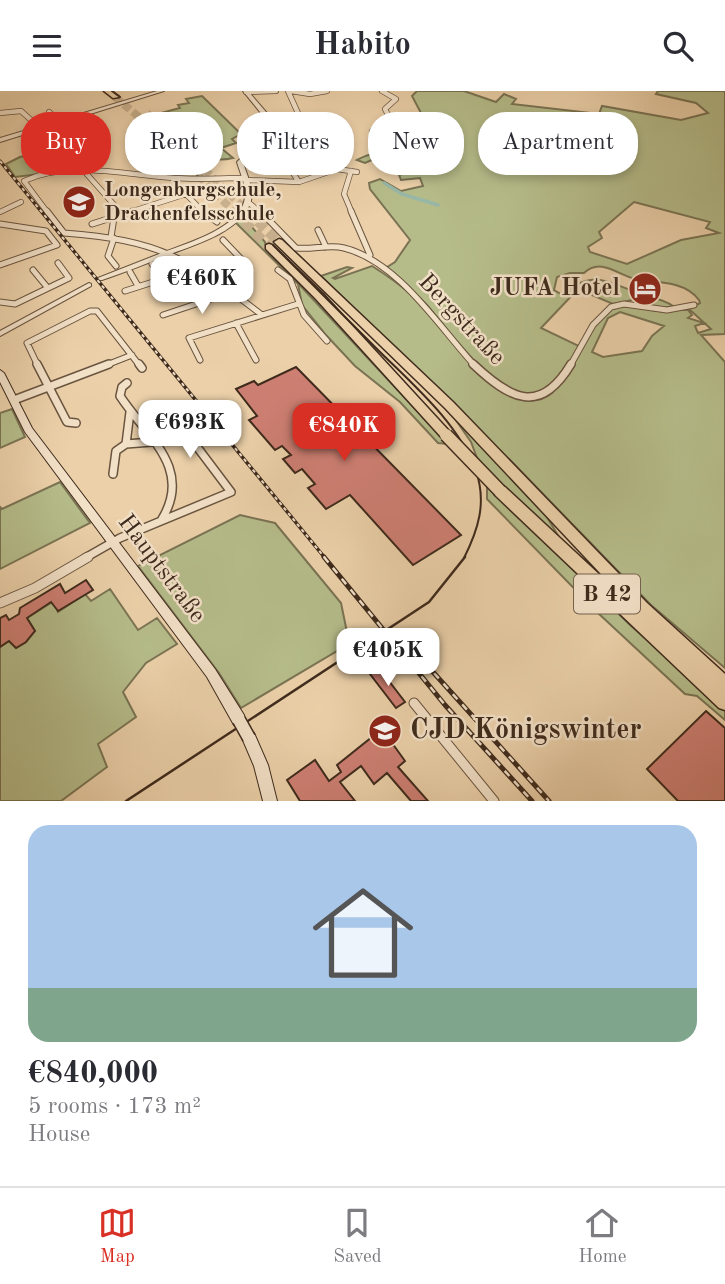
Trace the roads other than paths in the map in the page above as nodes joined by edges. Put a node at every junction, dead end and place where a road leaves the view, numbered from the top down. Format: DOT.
graph roads {
  1 [pos="107,91"];
  2 [pos="162,91"];
  3 [pos="276,91"];
  4 [pos="290,91"];
  5 [pos="327,91"];
  6 [pos="382,91"];
  7 [pos="248,92"];
  8 [pos="120,94"];
  9 [pos="23,112"];
  10 [pos="96,112"];
  11 [pos="262,112"];
  12 [pos="297,112"];
  13 [pos="385,112"];
  14 [pos="0,113"];
  15 [pos="21,134"];
  16 [pos="0,140"];
  17 [pos="111,173"];
  18 [pos="49,175"];
  19 [pos="90,175"];
  20 [pos="245,175"];
  21 [pos="294,175"];
  22 [pos="319,175"];
  23 [pos="352,175"];
  24 [pos="158,176"];
  25 [pos="246,179"];
  26 [pos="299,182"];
  27 [pos="22,202"];
  28 [pos="248,202"];
  29 [pos="0,212"];
  30 [pos="116,217"];
  31 [pos="217,222"];
  32 [pos="0,224"];
  33 [pos="93,224"];
  34 [pos="318,230"];
  35 [pos="113,238"];
  36 [pos="223,240"];
  37 [pos="326,247"];
  38 [pos="168,252"];
  39 [pos="370,255"];
  40 [pos="58,263"];
  41 [pos="152,264"];
  42 [pos="0,265"];
  43 [pos="116,266"];
  44 [pos="197,268"];
  45 [pos="33,270"];
  46 [pos="278,270"];
  47 [pos="130,272"];
  48 [pos="209,276"];
  49 [pos="100,279"];
  50 [pos="163,279"];
  51 [pos="89,285"];
  52 [pos="138,286"];
  53 [pos="47,287"];
  54 [pos="125,291"];
  55 [pos="232,292"];
  56 [pos="0,296"];
  57 [pos="0,302"];
  58 [pos="298,304"];
  59 [pos="694,305"];
  60 [pos="45,310"];
  61 [pos="163,315"];
  62 [pos="262,315"];
  63 [pos="236,323"];
  64 [pos="0,328"];
  65 [pos="0,334"];
  66 [pos="327,341"];
  67 [pos="132,355"];
  68 [pos="200,360"];
  69 [pos="256,360"];
  70 [pos="142,368"];
  71 [pos="0,373"];
  72 [pos="127,383"];
  73 [pos="48,387"];
  74 [pos="14,400"];
  75 [pos="130,411"];
  76 [pos="76,423"];
  77 [pos="179,423"];
  78 [pos="152,442"];
  79 [pos="126,444"];
  80 [pos="113,474"];
  81 [pos="500,491"];
  82 [pos="175,501"];
  83 [pos="189,509"];
  84 [pos="160,521"];
  85 [pos="112,542"];
  86 [pos="0,603"];
  87 [pos="725,685"];
  88 [pos="725,702"];
  89 [pos="414,703"];
  90 [pos="270,801"];
  91 [pos="494,801"];
  1 -- 8 [label="highway"];
  2 -- 10 [label="street"];
  3 -- 7 [label="street"];
  4 -- 5 [label="street"];
  4 -- 12 [label="street"];
  6 -- 13 [label="street"];
  7 -- 11 [label="street"];
  9 -- 14 [label="street"];
  15 -- 16 [label="street"];
  17 -- 24 [label="street"];
  18 -- 35 [label="street"];
  19 -- 30 [label="street"];
  20 -- 25 [label="street"];
  21 -- 26 [label="street"];
  22 -- 26 [label="street"];
  23 -- 39 [label="street"];
  24 -- 25 [label="street"];
  25 -- 26 [label="street"];
  25 -- 28 [label="street"];
  27 -- 29 [label="street"];
  28 -- 37 [label="street, Bergstraße"];
  28 -- 38 [label="street"];
  30 -- 31 [label="street"];
  30 -- 33 [label="street"];
  30 -- 35 [label="street"];
  32 -- 42 [label="street"];
  34 -- 37 [label="street"];
  35 -- 38 [label="street"];
  35 -- 43 [label="street"];
  36 -- 48 [label="street"];
  37 -- 59 [label="street, Bergstraße"];
  38 -- 44 [label="street"];
  38 -- 49 [label="street"];
  40 -- 53 [label="street"];
  41 -- 50 [label="street"];
  44 -- 48 [label="street"];
  44 -- 50 [label="street"];
  45 -- 53 [label="street"];
  46 -- 58 [label="street"];
  47 -- 52 [label="street"];
  48 -- 55 [label="street"];
  50 -- 52 [label="street"];
  51 -- 60 [label="street"];
  52 -- 54 [label="street"];
  53 -- 57 [label="street"];
  55 -- 61 [label="street"];
  55 -- 62 [label="street"];
  56 -- 57 [label="street"];
  58 -- 62 [label="street"];
  58 -- 66 [label="street"];
  60 -- 64 [label="street"];
  60 -- 65 [label="street"];
  62 -- 63 [label="street"];
  63 -- 68 [label="street"];
  63 -- 69 [label="street"];
  67 -- 70 [label="street"];
  67 -- 73 [label="street"];
  67 -- 73 [label="street"];
  71 -- 74 [label="main road, Hauptstraße"];
  72 -- 75 [label="street"];
  73 -- 74 [label="street"];
  73 -- 76 [label="street"];
  74 -- 85 [label="main road, Hauptstraße"];
  75 -- 78 [label="street"];
  75 -- 79 [label="street"];
  77 -- 83 [label="street"];
  78 -- 79 [label="street"];
  78 -- 82 [label="street"];
  79 -- 80 [label="street"];
  81 -- 87 [label="highway, B 42, bridge"];
  81 -- 88 [label="highway, B 42"];
  82 -- 83 [label="street"];
  82 -- 84 [label="street"];
  83 -- 84 [label="street"];
  84 -- 85 [label="street"];
  85 -- 86 [label="street"];
  85 -- 90 [label="main road, Hauptstraße, bridge"];
  89 -- 91 [label="street"];
}
